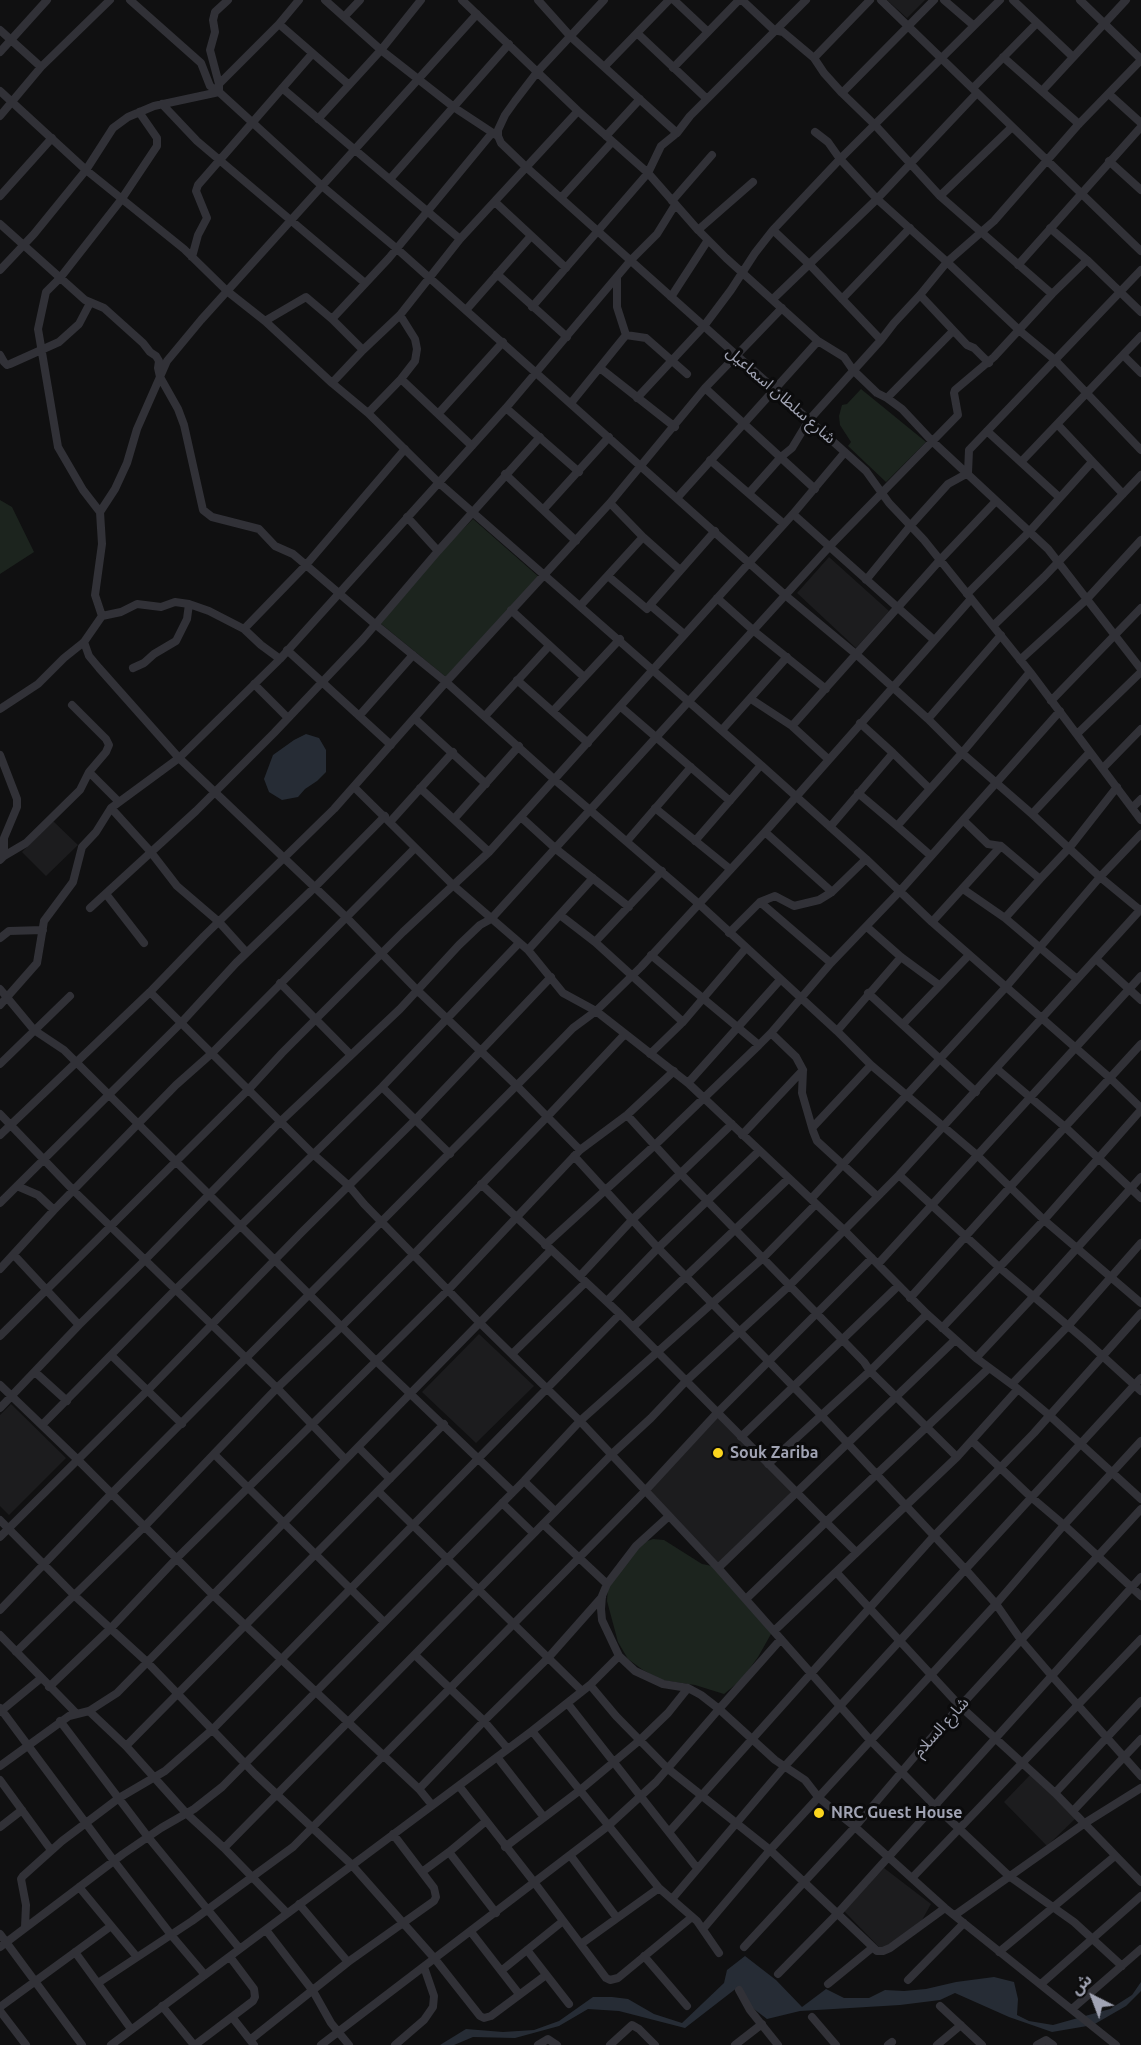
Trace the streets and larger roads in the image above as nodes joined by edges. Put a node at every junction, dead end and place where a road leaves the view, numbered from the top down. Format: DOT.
graph roads {
  1 [pos="47,0"];
  2 [pos="110,0"];
  3 [pos="130,0"];
  4 [pos="228,0"];
  5 [pos="299,0"];
  6 [pos="325,0"];
  7 [pos="360,0"];
  8 [pos="422,0"];
  9 [pos="462,0"];
  10 [pos="476,0"];
  11 [pos="538,0"];
  12 [pos="603,0"];
  13 [pos="669,0"];
  14 [pos="674,0"];
  15 [pos="740,0"];
  16 [pos="806,0"];
  17 [pos="870,0"];
  18 [pos="881,0"];
  19 [pos="934,0"];
  20 [pos="944,0"];
  21 [pos="1000,0"];
  22 [pos="1013,0"];
  23 [pos="1080,0"];
  24 [pos="1126,0"];
  25 [pos="469,7"];
  26 [pos="477,14"];
  27 [pos="344,17"];
  28 [pos="1037,23"];
  29 [pos="279,24"];
  30 [pos="1104,24"];
  31 [pos="973,25"];
  32 [pos="907,27"];
  33 [pos="0,30"];
  34 [pos="774,30"];
  35 [pos="708,32"];
  36 [pos="638,33"];
  37 [pos="571,37"];
  38 [pos="11,40"];
  39 [pos="510,44"];
  40 [pos="381,50"];
  41 [pos="0,52"];
  42 [pos="312,54"];
  43 [pos="1003,57"];
  44 [pos="1073,57"];
  45 [pos="814,58"];
  46 [pos="941,58"];
  47 [pos="1141,60"];
  48 [pos="41,67"];
  49 [pos="604,67"];
  50 [pos="674,68"];
  51 [pos="538,72"];
  52 [pos="419,79"];
  53 [pos="348,84"];
  54 [pos="219,88"];
  55 [pos="282,88"];
  56 [pos="975,90"];
  57 [pos="0,91"];
  58 [pos="1042,91"];
  59 [pos="842,93"];
  60 [pos="1109,94"];
  61 [pos="640,99"];
  62 [pos="707,99"];
  63 [pos="12,101"];
  64 [pos="162,104"];
  65 [pos="455,108"];
  66 [pos="578,111"];
  67 [pos="139,112"];
  68 [pos="0,117"];
  69 [pos="318,119"];
  70 [pos="253,123"];
  71 [pos="1079,124"];
  72 [pos="875,125"];
  73 [pos="1141,125"];
  74 [pos="1012,126"];
  75 [pos="815,132"];
  76 [pos="677,133"];
  77 [pos="495,135"];
  78 [pos="52,138"];
  79 [pos="609,139"];
  80 [pos="354,150"];
  81 [pos="712,155"];
  82 [pos="840,159"];
  83 [pos="1047,160"];
  84 [pos="1109,160"];
  85 [pos="220,161"];
  86 [pos="910,165"];
  87 [pos="526,167"];
  88 [pos="86,170"];
  89 [pos="648,173"];
  90 [pos="390,179"];
  91 [pos="753,182"];
  92 [pos="321,186"];
  93 [pos="1141,190"];
  94 [pos="1081,192"];
  95 [pos="0,196"];
  96 [pos="940,196"];
  97 [pos="561,198"];
  98 [pos="877,199"];
  99 [pos="122,200"];
  100 [pos="495,202"];
  101 [pos="674,203"];
  102 [pos="429,211"];
  103 [pos="291,221"];
  104 [pos="0,224"];
  105 [pos="910,228"];
  106 [pos="1050,228"];
  107 [pos="698,230"];
  108 [pos="773,230"];
  109 [pos="597,231"];
  110 [pos="979,232"];
  111 [pos="531,236"];
  112 [pos="460,239"];
  113 [pos="708,240"];
  114 [pos="23,246"];
  115 [pos="396,248"];
  116 [pos="1141,251"];
  117 [pos="192,257"];
  118 [pos="630,260"];
  119 [pos="1087,260"];
  120 [pos="947,262"];
  121 [pos="810,265"];
  122 [pos="1018,265"];
  123 [pos="566,268"];
  124 [pos="0,270"];
  125 [pos="1141,270"];
  126 [pos="742,273"];
  127 [pos="497,274"];
  128 [pos="429,277"];
  129 [pos="60,278"];
  130 [pos="617,278"];
  131 [pos="365,283"];
  132 [pos="227,291"];
  133 [pos="1120,293"];
  134 [pos="1053,294"];
  135 [pos="920,295"];
  136 [pos="671,297"];
  137 [pos="773,299"];
  138 [pos="842,299"];
  139 [pos="90,303"];
  140 [pos="532,306"];
  141 [pos="782,308"];
  142 [pos="466,310"];
  143 [pos="1141,312"];
  144 [pos="400,315"];
  145 [pos="332,319"];
  146 [pos="265,321"];
  147 [pos="704,326"];
  148 [pos="953,331"];
  149 [pos="1020,331"];
  150 [pos="626,335"];
  151 [pos="1141,336"];
  152 [pos="567,337"];
  153 [pos="881,340"];
  154 [pos="818,341"];
  155 [pos="503,342"];
  156 [pos="42,349"];
  157 [pos="363,350"];
  158 [pos="0,355"];
  159 [pos="1123,355"];
  160 [pos="736,356"];
  161 [pos="1055,360"];
  162 [pos="673,361"];
  163 [pos="989,363"];
  164 [pos="600,368"];
  165 [pos="853,370"];
  166 [pos="536,372"];
  167 [pos="1141,372"];
  168 [pos="687,374"];
  169 [pos="160,376"];
  170 [pos="401,379"];
  171 [pos="332,383"];
  172 [pos="705,388"];
  173 [pos="775,390"];
  174 [pos="1088,394"];
  175 [pos="637,398"];
  176 [pos="887,398"];
  177 [pos="571,403"];
  178 [pos="506,408"];
  179 [pos="368,413"];
  180 [pos="438,414"];
  181 [pos="808,420"];
  182 [pos="743,423"];
  183 [pos="1058,425"];
  184 [pos="675,427"];
  185 [pos="987,431"];
  186 [pos="540,437"];
  187 [pos="609,437"];
  188 [pos="932,441"];
  189 [pos="472,446"];
  190 [pos="405,449"];
  191 [pos="1141,450"];
  192 [pos="845,452"];
  193 [pos="781,457"];
  194 [pos="710,460"];
  195 [pos="1022,462"];
  196 [pos="1092,462"];
  197 [pos="642,466"];
  198 [pos="579,472"];
  199 [pos="968,473"];
  200 [pos="505,474"];
  201 [pos="1141,475"];
  202 [pos="438,482"];
  203 [pos="815,489"];
  204 [pos="749,493"];
  205 [pos="882,494"];
  206 [pos="1124,494"];
  207 [pos="1059,497"];
  208 [pos="677,498"];
  209 [pos="996,501"];
  210 [pos="610,503"];
  211 [pos="543,510"];
  212 [pos="100,512"];
  213 [pos="472,512"];
  214 [pos="794,514"];
  215 [pos="407,517"];
  216 [pos="784,524"];
  217 [pos="911,525"];
  218 [pos="715,531"];
  219 [pos="1029,532"];
  220 [pos="643,537"];
  221 [pos="1141,540"];
  222 [pos="576,541"];
  223 [pos="829,547"];
  224 [pos="438,550"];
  225 [pos="940,560"];
  226 [pos="750,562"];
  227 [pos="1057,562"];
  228 [pos="306,565"];
  229 [pos="680,570"];
  230 [pos="544,576"];
  231 [pos="608,576"];
  232 [pos="866,580"];
  233 [pos="338,593"];
  234 [pos="785,595"];
  235 [pos="969,596"];
  236 [pos="717,598"];
  237 [pos="1086,600"];
  238 [pos="189,604"];
  239 [pos="650,605"];
  240 [pos="580,606"];
  241 [pos="1141,608"];
  242 [pos="898,609"];
  243 [pos="511,610"];
  244 [pos="102,616"];
  245 [pos="376,625"];
  246 [pos="993,626"];
  247 [pos="244,629"];
  248 [pos="754,631"];
  249 [pos="684,634"];
  250 [pos="1001,635"];
  251 [pos="1114,636"];
  252 [pos="620,639"];
  253 [pos="934,640"];
  254 [pos="84,642"];
  255 [pos="549,646"];
  256 [pos="287,650"];
  257 [pos="413,655"];
  258 [pos="857,655"];
  259 [pos="787,657"];
  260 [pos="280,659"];
  261 [pos="1020,660"];
  262 [pos="133,668"];
  263 [pos="654,669"];
  264 [pos="1141,671"];
  265 [pos="1030,672"];
  266 [pos="584,677"];
  267 [pos="517,680"];
  268 [pos="446,682"];
  269 [pos="322,683"];
  270 [pos="254,684"];
  271 [pos="892,687"];
  272 [pos="826,689"];
  273 [pos="751,699"];
  274 [pos="1051,701"];
  275 [pos="690,702"];
  276 [pos="72,705"];
  277 [pos="621,706"];
  278 [pos="0,709"];
  279 [pos="554,711"];
  280 [pos="1060,711"];
  281 [pos="359,716"];
  282 [pos="485,716"];
  283 [pos="288,718"];
  284 [pos="928,718"];
  285 [pos="415,719"];
  286 [pos="860,723"];
  287 [pos="792,726"];
  288 [pos="1141,729"];
  289 [pos="722,730"];
  290 [pos="1077,734"];
  291 [pos="655,737"];
  292 [pos="588,743"];
  293 [pos="391,745"];
  294 [pos="519,746"];
  295 [pos="1090,752"];
  296 [pos="453,753"];
  297 [pos="892,753"];
  298 [pos="962,753"];
  299 [pos="0,755"];
  300 [pos="179,758"];
  301 [pos="828,759"];
  302 [pos="761,765"];
  303 [pos="691,766"];
  304 [pos="1103,768"];
  305 [pos="89,772"];
  306 [pos="555,780"];
  307 [pos="995,783"];
  308 [pos="486,784"];
  309 [pos="1117,787"];
  310 [pos="354,788"];
  311 [pos="420,788"];
  312 [pos="930,789"];
  313 [pos="216,791"];
  314 [pos="858,793"];
  315 [pos="796,796"];
  316 [pos="1141,799"];
  317 [pos="119,801"];
  318 [pos="730,801"];
  319 [pos="111,808"];
  320 [pos="655,808"];
  321 [pos="1132,808"];
  322 [pos="591,811"];
  323 [pos="1032,814"];
  324 [pos="522,818"];
  325 [pos="387,819"];
  326 [pos="454,819"];
  327 [pos="963,820"];
  328 [pos="1141,820"];
  329 [pos="897,826"];
  330 [pos="4,827"];
  331 [pos="830,827"];
  332 [pos="765,832"];
  333 [pos="1141,834"];
  334 [pos="627,841"];
  335 [pos="695,841"];
  336 [pos="1000,846"];
  337 [pos="1070,847"];
  338 [pos="415,848"];
  339 [pos="556,849"];
  340 [pos="150,851"];
  341 [pos="489,852"];
  342 [pos="930,855"];
  343 [pos="2,858"];
  344 [pos="285,859"];
  345 [pos="866,859"];
  346 [pos="730,869"];
  347 [pos="662,871"];
  348 [pos="1100,877"];
  349 [pos="593,878"];
  350 [pos="1040,879"];
  351 [pos="454,886"];
  352 [pos="314,888"];
  353 [pos="963,889"];
  354 [pos="900,891"];
  355 [pos="832,892"];
  356 [pos="106,894"];
  357 [pos="760,902"];
  358 [pos="699,904"];
  359 [pos="629,907"];
  360 [pos="90,908"];
  361 [pos="1140,909"];
  362 [pos="560,915"];
  363 [pos="347,918"];
  364 [pos="1005,918"];
  365 [pos="491,919"];
  366 [pos="219,922"];
  367 [pos="932,922"];
  368 [pos="867,927"];
  369 [pos="43,930"];
  370 [pos="729,933"];
  371 [pos="0,938"];
  372 [pos="595,942"];
  373 [pos="144,943"];
  374 [pos="519,943"];
  375 [pos="1040,947"];
  376 [pos="746,948"];
  377 [pos="528,950"];
  378 [pos="246,952"];
  379 [pos="382,954"];
  380 [pos="651,955"];
  381 [pos="969,955"];
  382 [pos="901,957"];
  383 [pos="1096,959"];
  384 [pos="831,963"];
  385 [pos="631,976"];
  386 [pos="1141,976"];
  387 [pos="551,977"];
  388 [pos="1077,979"];
  389 [pos="780,980"];
  390 [pos="280,983"];
  391 [pos="939,985"];
  392 [pos="1006,987"];
  393 [pos="0,989"];
  394 [pos="1129,989"];
  395 [pos="417,990"];
  396 [pos="150,992"];
  397 [pos="868,993"];
  398 [pos="70,996"];
  399 [pos="7,998"];
  400 [pos="802,998"];
  401 [pos="703,999"];
  402 [pos="1141,1000"];
  403 [pos="0,1005"];
  404 [pos="596,1011"];
  405 [pos="317,1019"];
  406 [pos="447,1019"];
  407 [pos="1041,1019"];
  408 [pos="683,1022"];
  409 [pos="181,1023"];
  410 [pos="903,1024"];
  411 [pos="737,1027"];
  412 [pos="34,1030"];
  413 [pos="837,1031"];
  414 [pos="771,1033"];
  415 [pos="624,1035"];
  416 [pos="1141,1044"];
  417 [pos="759,1045"];
  418 [pos="1074,1047"];
  419 [pos="481,1052"];
  420 [pos="211,1054"];
  421 [pos="350,1054"];
  422 [pos="650,1054"];
  423 [pos="939,1058"];
  424 [pos="76,1062"];
  425 [pos="0,1064"];
  426 [pos="870,1065"];
  427 [pos="997,1069"];
  428 [pos="802,1070"];
  429 [pos="674,1071"];
  430 [pos="1110,1078"];
  431 [pos="688,1083"];
  432 [pos="516,1085"];
  433 [pos="382,1087"];
  434 [pos="249,1089"];
  435 [pos="976,1092"];
  436 [pos="109,1095"];
  437 [pos="906,1095"];
  438 [pos="704,1098"];
  439 [pos="1030,1098"];
  440 [pos="1141,1109"];
  441 [pos="0,1114"];
  442 [pos="627,1115"];
  443 [pos="547,1117"];
  444 [pos="416,1119"];
  445 [pos="280,1122"];
  446 [pos="732,1124"];
  447 [pos="10,1125"];
  448 [pos="139,1125"];
  449 [pos="944,1126"];
  450 [pos="813,1127"];
  451 [pos="1065,1127"];
  452 [pos="0,1135"];
  453 [pos="742,1135"];
  454 [pos="655,1145"];
  455 [pos="759,1151"];
  456 [pos="577,1153"];
  457 [pos="313,1154"];
  458 [pos="450,1154"];
  459 [pos="978,1156"];
  460 [pos="1098,1157"];
  461 [pos="42,1159"];
  462 [pos="176,1161"];
  463 [pos="843,1164"];
  464 [pos="680,1173"];
  465 [pos="899,1175"];
  466 [pos="1141,1177"];
  467 [pos="788,1179"];
  468 [pos="481,1184"];
  469 [pos="17,1186"];
  470 [pos="349,1186"];
  471 [pos="1010,1187"];
  472 [pos="1131,1189"];
  473 [pos="74,1191"];
  474 [pos="604,1191"];
  475 [pos="210,1194"];
  476 [pos="878,1196"];
  477 [pos="1141,1198"];
  478 [pos="708,1200"];
  479 [pos="813,1202"];
  480 [pos="0,1203"];
  481 [pos="932,1206"];
  482 [pos="54,1210"];
  483 [pos="515,1217"];
  484 [pos="632,1220"];
  485 [pos="1044,1220"];
  486 [pos="381,1222"];
  487 [pos="240,1225"];
  488 [pos="111,1226"];
  489 [pos="735,1229"];
  490 [pos="844,1230"];
  491 [pos="965,1237"];
  492 [pos="1141,1243"];
  493 [pos="548,1248"];
  494 [pos="658,1248"];
  495 [pos="1077,1249"];
  496 [pos="414,1254"];
  497 [pos="14,1255"];
  498 [pos="763,1258"];
  499 [pos="276,1259"];
  500 [pos="145,1260"];
  501 [pos="875,1261"];
  502 [pos="1000,1268"];
  503 [pos="0,1269"];
  504 [pos="686,1275"];
  505 [pos="1111,1277"];
  506 [pos="583,1279"];
  507 [pos="789,1286"];
  508 [pos="898,1286"];
  509 [pos="46,1289"];
  510 [pos="175,1290"];
  511 [pos="448,1290"];
  512 [pos="311,1294"];
  513 [pos="1034,1297"];
  514 [pos="910,1299"];
  515 [pos="607,1301"];
  516 [pos="1141,1303"];
  517 [pos="712,1304"];
  518 [pos="1141,1313"];
  519 [pos="620,1314"];
  520 [pos="816,1314"];
  521 [pos="927,1314"];
  522 [pos="480,1323"];
  523 [pos="210,1324"];
  524 [pos="79,1325"];
  525 [pos="343,1325"];
  526 [pos="1068,1326"];
  527 [pos="633,1327"];
  528 [pos="942,1328"];
  529 [pos="740,1333"];
  530 [pos="0,1336"];
  531 [pos="842,1340"];
  532 [pos="955,1340"];
  533 [pos="657,1352"];
  534 [pos="512,1354"];
  535 [pos="1101,1355"];
  536 [pos="111,1356"];
  537 [pos="976,1358"];
  538 [pos="246,1359"];
  539 [pos="376,1360"];
  540 [pos="768,1361"];
  541 [pos="988,1368"];
  542 [pos="870,1371"];
  543 [pos="35,1372"];
  544 [pos="1141,1378"];
  545 [pos="686,1381"];
  546 [pos="0,1385"];
  547 [pos="793,1387"];
  548 [pos="1015,1387"];
  549 [pos="277,1388"];
  550 [pos="1138,1388"];
  551 [pos="148,1390"];
  552 [pos="548,1390"];
  553 [pos="411,1393"];
  554 [pos="12,1395"];
  555 [pos="896,1396"];
  556 [pos="67,1401"];
  557 [pos="0,1408"];
  558 [pos="717,1413"];
  559 [pos="1049,1415"];
  560 [pos="822,1416"];
  561 [pos="580,1420"];
  562 [pos="182,1424"];
  563 [pos="444,1424"];
  564 [pos="42,1425"];
  565 [pos="311,1426"];
  566 [pos="926,1426"];
  567 [pos="741,1437"];
  568 [pos="972,1441"];
  569 [pos="1141,1442"];
  570 [pos="848,1443"];
  571 [pos="1080,1444"];
  572 [pos="358,1447"];
  573 [pos="612,1454"];
  574 [pos="214,1455"];
  575 [pos="957,1457"];
  576 [pos="345,1459"];
  577 [pos="479,1459"];
  578 [pos="78,1460"];
  579 [pos="768,1464"];
  580 [pos="1000,1468"];
  581 [pos="1112,1473"];
  582 [pos="877,1474"];
  583 [pos="390,1479"];
  584 [pos="524,1481"];
  585 [pos="248,1489"];
  586 [pos="378,1491"];
  587 [pos="645,1491"];
  588 [pos="513,1492"];
  589 [pos="112,1493"];
  590 [pos="796,1493"];
  591 [pos="1031,1497"];
  592 [pos="1141,1500"];
  593 [pos="502,1503"];
  594 [pos="906,1505"];
  595 [pos="1141,1509"];
  596 [pos="555,1511"];
  597 [pos="669,1516"];
  598 [pos="0,1520"];
  599 [pos="826,1522"];
  600 [pos="282,1524"];
  601 [pos="543,1524"];
  602 [pos="1064,1525"];
  603 [pos="145,1526"];
  604 [pos="412,1526"];
  605 [pos="8,1529"];
  606 [pos="533,1533"];
  607 [pos="934,1536"];
  608 [pos="0,1537"];
  609 [pos="856,1552"];
  610 [pos="315,1555"];
  611 [pos="1099,1557"];
  612 [pos="177,1558"];
  613 [pos="447,1558"];
  614 [pos="577,1558"];
  615 [pos="44,1564"];
  616 [pos="718,1568"];
  617 [pos="966,1570"];
  618 [pos="836,1572"];
  619 [pos="1141,1578"];
  620 [pos="607,1584"];
  621 [pos="1132,1587"];
  622 [pos="350,1589"];
  623 [pos="478,1589"];
  624 [pos="213,1595"];
  625 [pos="75,1596"];
  626 [pos="602,1596"];
  627 [pos="1141,1596"];
  628 [pos="746,1599"];
  629 [pos="996,1604"];
  630 [pos="0,1610"];
  631 [pos="869,1610"];
  632 [pos="384,1622"];
  633 [pos="513,1623"];
  634 [pos="245,1626"];
  635 [pos="111,1628"];
  636 [pos="774,1631"];
  637 [pos="0,1635"];
  638 [pos="781,1639"];
  639 [pos="1141,1639"];
  640 [pos="1021,1640"];
  641 [pos="900,1642"];
  642 [pos="16,1652"];
  643 [pos="415,1655"];
  644 [pos="619,1656"];
  645 [pos="548,1658"];
  646 [pos="280,1660"];
  647 [pos="147,1662"];
  648 [pos="811,1674"];
  649 [pos="932,1675"];
  650 [pos="1051,1675"];
  651 [pos="40,1679"];
  652 [pos="590,1685"];
  653 [pos="49,1687"];
  654 [pos="448,1688"];
  655 [pos="688,1688"];
  656 [pos="582,1691"];
  657 [pos="178,1693"];
  658 [pos="317,1693"];
  659 [pos="1141,1701"];
  660 [pos="568,1704"];
  661 [pos="1078,1705"];
  662 [pos="840,1706"];
  663 [pos="960,1706"];
  664 [pos="719,1709"];
  665 [pos="1,1710"];
  666 [pos="89,1711"];
  667 [pos="76,1713"];
  668 [pos="483,1721"];
  669 [pos="60,1722"];
  670 [pos="348,1722"];
  671 [pos="213,1729"];
  672 [pos="532,1731"];
  673 [pos="1107,1737"];
  674 [pos="996,1738"];
  675 [pos="751,1739"];
  676 [pos="1141,1739"];
  677 [pos="639,1740"];
  678 [pos="870,1740"];
  679 [pos="29,1744"];
  680 [pos="126,1746"];
  681 [pos="508,1749"];
  682 [pos="382,1755"];
  683 [pos="1125,1756"];
  684 [pos="497,1757"];
  685 [pos="614,1761"];
  686 [pos="1023,1762"];
  687 [pos="246,1764"];
  688 [pos="0,1766"];
  689 [pos="784,1767"];
  690 [pos="667,1768"];
  691 [pos="901,1773"];
  692 [pos="1141,1776"];
  693 [pos="154,1777"];
  694 [pos="0,1780"];
  695 [pos="459,1786"];
  696 [pos="1141,1788"];
  697 [pos="419,1789"];
  698 [pos="579,1791"];
  699 [pos="1055,1793"];
  700 [pos="277,1794"];
  701 [pos="703,1796"];
  702 [pos="642,1797"];
  703 [pos="120,1798"];
  704 [pos="819,1798"];
  705 [pos="432,1805"];
  706 [pos="935,1806"];
  707 [pos="22,1810"];
  708 [pos="1074,1811"];
  709 [pos="186,1814"];
  710 [pos="543,1816"];
  711 [pos="485,1822"];
  712 [pos="86,1823"];
  713 [pos="1085,1823"];
  714 [pos="737,1824"];
  715 [pos="608,1826"];
  716 [pos="0,1827"];
  717 [pos="855,1827"];
  718 [pos="313,1828"];
  719 [pos="960,1830"];
  720 [pos="669,1832"];
  721 [pos="393,1834"];
  722 [pos="148,1837"];
  723 [pos="506,1847"];
  724 [pos="224,1848"];
  725 [pos="51,1850"];
  726 [pos="770,1850"];
  727 [pos="449,1852"];
  728 [pos="570,1855"];
  729 [pos="1115,1856"];
  730 [pos="889,1857"];
  731 [pos="114,1861"];
  732 [pos="351,1864"];
  733 [pos="697,1868"];
  734 [pos="422,1872"];
  735 [pos="1009,1876"];
  736 [pos="251,1878"];
  737 [pos="912,1878"];
  738 [pos="534,1882"];
  739 [pos="804,1882"];
  740 [pos="1141,1882"];
  741 [pos="79,1887"];
  742 [pos="659,1888"];
  743 [pos="1141,1896"];
  744 [pos="672,1899"];
  745 [pos="299,1904"];
  746 [pos="945,1908"];
  747 [pos="1053,1908"];
  748 [pos="206,1910"];
  749 [pos="287,1913"];
  750 [pos="496,1913"];
  751 [pos="837,1914"];
  752 [pos="955,1915"];
  753 [pos="692,1917"];
  754 [pos="617,1918"];
  755 [pos="563,1921"];
  756 [pos="402,1922"];
  757 [pos="964,1923"];
  758 [pos="111,1926"];
  759 [pos="25,1927"];
  760 [pos="704,1929"];
  761 [pos="266,1930"];
  762 [pos="471,1932"];
  763 [pos="0,1934"];
  764 [pos="172,1935"];
  765 [pos="1093,1938"];
  766 [pos="581,1944"];
  767 [pos="3,1945"];
  768 [pos="744,1947"];
  769 [pos="872,1948"];
  770 [pos="240,1949"];
  771 [pos="1141,1949"];
  772 [pos="526,1950"];
  773 [pos="75,1952"];
  774 [pos="999,1952"];
  775 [pos="719,1953"];
  776 [pos="644,1956"];
  777 [pos="137,1957"];
  778 [pos="230,1957"];
  779 [pos="435,1959"];
  780 [pos="348,1962"];
  781 [pos="1122,1966"];
  782 [pos="424,1967"];
  783 [pos="501,1971"];
  784 [pos="778,1974"];
  785 [pos="206,1975"];
  786 [pos="546,1975"];
  787 [pos="908,1980"];
  788 [pos="35,1981"];
  789 [pos="98,1983"];
  790 [pos="828,1984"];
  791 [pos="1041,1984"];
  792 [pos="739,1990"];
  793 [pos="313,1991"];
  794 [pos="519,1995"];
  795 [pos="569,2004"];
  796 [pos="162,2006"];
  797 [pos="687,2006"];
  798 [pos="940,2006"];
  799 [pos="0,2009"];
  800 [pos="1072,2009"];
  801 [pos="232,2017"];
  802 [pos="813,2017"];
  803 [pos="762,2024"];
  804 [pos="961,2025"];
  805 [pos="131,2029"];
  806 [pos="338,2032"];
  807 [pos="252,2042"];
  808 [pos="26,2045"];
  809 [pos="82,2045"];
  810 [pos="111,2045"];
  811 [pos="195,2045"];
  812 [pos="321,2045"];
  813 [pos="349,2045"];
  814 [pos="395,2045"];
  815 [pos="538,2045"];
  816 [pos="557,2045"];
  817 [pos="610,2045"];
  818 [pos="655,2045"];
  819 [pos="735,2045"];
  820 [pos="778,2045"];
  821 [pos="836,2045"];
  822 [pos="937,2045"];
  823 [pos="982,2045"];
  824 [pos="1037,2045"];
  825 [pos="1053,2045"];
  826 [pos="1116,2045"];
  1 -- 38 [label="street"];
  2 -- 48 [label="street"];
  3 -- 54 [label="street"];
  4 -- 54 [label="street"];
  5 -- 29 [label="street"];
  6 -- 27 [label="street, شارع سلطان اسماعيل"];
  7 -- 27 [label="street"];
  8 -- 40 [label="street"];
  9 -- 25 [label="street"];
  10 -- 25 [label="street"];
  11 -- 37 [label="street"];
  12 -- 37 [label="street"];
  13 -- 36 [label="street"];
  14 -- 35 [label="street"];
  15 -- 34 [label="street"];
  15 -- 35 [label="street"];
  16 -- 34 [label="street"];
  17 -- 45 [label="street"];
  18 -- 32 [label="street"];
  19 -- 32 [label="street"];
  20 -- 31 [label="street"];
  21 -- 31 [label="street"];
  22 -- 28 [label="street"];
  23 -- 30 [label="street"];
  24 -- 30 [label="street"];
  25 -- 26 [label="street"];
  26 -- 39 [label="street"];
  26 -- 52 [label="street"];
  27 -- 40 [label="street, شارع سلطان اسماعيل"];
  28 -- 43 [label="street"];
  28 -- 44 [label="street"];
  29 -- 42 [label="street"];
  29 -- 54 [label="street"];
  30 -- 44 [label="street"];
  30 -- 47 [label="street"];
  31 -- 46 [label="street"];
  32 -- 46 [label="street"];
  32 -- 59 [label="street"];
  33 -- 38 [label="street"];
  34 -- 45 [label="street"];
  34 -- 62 [label="street"];
  35 -- 50 [label="street"];
  36 -- 49 [label="street"];
  36 -- 50 [label="street"];
  37 -- 49 [label="street"];
  37 -- 51 [label="street"];
  38 -- 41 [label="street"];
  38 -- 48 [label="street"];
  39 -- 51 [label="street"];
  39 -- 65 [label="street"];
  40 -- 52 [label="street, شارع سلطان اسماعيل"];
  40 -- 53 [label="street"];
  42 -- 53 [label="street"];
  42 -- 55 [label="street"];
  43 -- 56 [label="street"];
  43 -- 58 [label="street"];
  44 -- 58 [label="street"];
  45 -- 59 [label="street"];
  46 -- 56 [label="street"];
  46 -- 72 [label="street"];
  47 -- 60 [label="street"];
  48 -- 63 [label="street"];
  49 -- 61 [label="street"];
  50 -- 62 [label="street"];
  51 -- 66 [label="street"];
  51 -- 77 [label="street"];
  52 -- 65 [label="street, شارع سلطان اسماعيل"];
  52 -- 80 [label="street"];
  53 -- 69 [label="street"];
  54 -- 64 [label="street"];
  54 -- 70 [label="street"];
  55 -- 69 [label="street"];
  55 -- 70 [label="street"];
  56 -- 74 [label="street"];
  56 -- 86 [label="street"];
  57 -- 63 [label="street"];
  58 -- 71 [label="street"];
  59 -- 72 [label="street"];
  60 -- 71 [label="street"];
  60 -- 73 [label="street"];
  61 -- 76 [label="street"];
  61 -- 79 [label="street"];
  62 -- 76 [label="street"];
  63 -- 68 [label="street"];
  63 -- 78 [label="street"];
  64 -- 67 [label="street"];
  64 -- 85 [label="street"];
  65 -- 77 [label="street, شارع سلطان اسماعيل"];
  65 -- 90 [label="street"];
  66 -- 79 [label="street"];
  66 -- 87 [label="street"];
  67 -- 88 [label="street"];
  67 -- 99 [label="street"];
  69 -- 80 [label="street"];
  70 -- 85 [label="street"];
  70 -- 92 [label="street"];
  71 -- 83 [label="street"];
  72 -- 82 [label="street"];
  72 -- 86 [label="street"];
  73 -- 84 [label="street"];
  74 -- 83 [label="street"];
  74 -- 96 [label="street"];
  75 -- 82 [label="street"];
  76 -- 89 [label="street"];
  77 -- 87 [label="street, شارع سلطان اسماعيل"];
  77 -- 102 [label="street"];
  78 -- 88 [label="street"];
  78 -- 95 [label="street"];
  79 -- 89 [label="street"];
  79 -- 97 [label="street"];
  80 -- 90 [label="street"];
  80 -- 92 [label="street"];
  81 -- 101 [label="street"];
  82 -- 98 [label="street"];
  82 -- 108 [label="street"];
  83 -- 94 [label="street"];
  83 -- 110 [label="street"];
  84 -- 93 [label="street"];
  84 -- 94 [label="street"];
  85 -- 103 [label="street"];
  85 -- 117 [label="street"];
  86 -- 96 [label="street"];
  86 -- 98 [label="street"];
  87 -- 97 [label="street, شارع سلطان اسماعيل"];
  87 -- 100 [label="street"];
  88 -- 99 [label="street"];
  88 -- 114 [label="street"];
  89 -- 101 [label="street"];
  89 -- 109 [label="street"];
  90 -- 102 [label="street"];
  91 -- 107 [label="street"];
  92 -- 103 [label="street"];
  92 -- 115 [label="street"];
  94 -- 106 [label="street"];
  94 -- 116 [label="street"];
  96 -- 110 [label="street"];
  97 -- 109 [label="street, شارع سلطان اسماعيل"];
  98 -- 105 [label="street"];
  98 -- 121 [label="street"];
  99 -- 117 [label="street"];
  99 -- 129 [label="street"];
  100 -- 111 [label="street"];
  100 -- 112 [label="street"];
  101 -- 107 [label="street"];
  101 -- 118 [label="street"];
  102 -- 112 [label="street"];
  102 -- 115 [label="street"];
  103 -- 131 [label="street"];
  103 -- 132 [label="street"];
  104 -- 114 [label="street"];
  105 -- 120 [label="street"];
  105 -- 138 [label="street"];
  106 -- 119 [label="street"];
  106 -- 122 [label="street"];
  107 -- 113 [label="street"];
  108 -- 121 [label="street"];
  108 -- 126 [label="street"];
  109 -- 118 [label="street, شارع سلطان اسماعيل"];
  109 -- 123 [label="street"];
  110 -- 120 [label="street"];
  110 -- 122 [label="street"];
  111 -- 123 [label="street"];
  111 -- 127 [label="street"];
  112 -- 128 [label="street"];
  113 -- 126 [label="street"];
  113 -- 136 [label="street"];
  114 -- 124 [label="street"];
  114 -- 129 [label="street"];
  115 -- 128 [label="street"];
  115 -- 131 [label="street"];
  117 -- 132 [label="street"];
  118 -- 130 [label="street"];
  118 -- 136 [label="street, شارع سلطان اسماعيل"];
  119 -- 133 [label="street"];
  119 -- 134 [label="street"];
  120 -- 135 [label="street"];
  120 -- 149 [label="street"];
  121 -- 137 [label="street"];
  121 -- 138 [label="street"];
  122 -- 134 [label="street"];
  123 -- 140 [label="street"];
  125 -- 133 [label="street"];
  126 -- 137 [label="street"];
  126 -- 147 [label="street"];
  127 -- 140 [label="street"];
  127 -- 142 [label="street"];
  128 -- 142 [label="street"];
  128 -- 144 [label="street"];
  129 -- 139 [label="street"];
  129 -- 156 [label="street"];
  130 -- 150 [label="street"];
  130 -- 152 [label="street"];
  131 -- 145 [label="street"];
  132 -- 146 [label="street"];
  132 -- 169 [label="street"];
  133 -- 143 [label="street"];
  133 -- 161 [label="street"];
  134 -- 149 [label="street"];
  135 -- 148 [label="street"];
  135 -- 153 [label="street"];
  136 -- 147 [label="street, شارع سلطان اسماعيل"];
  137 -- 141 [label="street"];
  138 -- 153 [label="street"];
  139 -- 156 [label="street"];
  139 -- 169 [label="street"];
  140 -- 152 [label="street"];
  141 -- 154 [label="street"];
  141 -- 160 [label="street"];
  142 -- 155 [label="street"];
  144 -- 157 [label="street"];
  144 -- 170 [label="street"];
  145 -- 146 [label="street"];
  145 -- 157 [label="street"];
  146 -- 171 [label="street"];
  147 -- 160 [label="street, شارع سلطان اسماعيل"];
  147 -- 162 [label="street"];
  148 -- 163 [label="street"];
  148 -- 176 [label="street"];
  149 -- 161 [label="street"];
  149 -- 163 [label="street"];
  150 -- 162 [label="street"];
  150 -- 164 [label="street"];
  151 -- 159 [label="street"];
  152 -- 166 [label="street"];
  153 -- 165 [label="street"];
  154 -- 165 [label="street"];
  154 -- 173 [label="street"];
  155 -- 166 [label="street"];
  155 -- 180 [label="street"];
  156 -- 158 [label="street"];
  156 -- 212 [label="street"];
  157 -- 171 [label="street"];
  159 -- 167 [label="street"];
  159 -- 174 [label="street"];
  160 -- 172 [label="street"];
  160 -- 173 [label="street, شارع سلطان اسماعيل"];
  161 -- 174 [label="street"];
  161 -- 185 [label="street"];
  162 -- 168 [label="street"];
  162 -- 175 [label="street"];
  163 -- 188 [label="street"];
  164 -- 175 [label="street"];
  164 -- 177 [label="street"];
  165 -- 176 [label="street"];
  165 -- 181 [label="street"];
  166 -- 177 [label="street"];
  166 -- 178 [label="street"];
  169 -- 212 [label="street"];
  169 -- 228 [label="street"];
  170 -- 179 [label="street"];
  170 -- 180 [label="street"];
  171 -- 179 [label="street"];
  172 -- 182 [label="street"];
  172 -- 184 [label="street"];
  173 -- 181 [label="street, شارع سلطان اسماعيل"];
  173 -- 182 [label="street"];
  174 -- 183 [label="street"];
  174 -- 191 [label="street"];
  175 -- 184 [label="street"];
  176 -- 188 [label="street"];
  177 -- 187 [label="street"];
  178 -- 186 [label="street"];
  178 -- 189 [label="street"];
  179 -- 190 [label="street"];
  180 -- 189 [label="street"];
  181 -- 192 [label="street, شارع سلطان اسماعيل"];
  181 -- 193 [label="street"];
  182 -- 193 [label="street"];
  182 -- 194 [label="street"];
  183 -- 195 [label="street"];
  183 -- 196 [label="street"];
  184 -- 197 [label="street"];
  185 -- 195 [label="street"];
  185 -- 199 [label="street"];
  186 -- 198 [label="street"];
  186 -- 200 [label="street"];
  187 -- 197 [label="street"];
  187 -- 198 [label="street"];
  188 -- 199 [label="street"];
  188 -- 205 [label="street"];
  189 -- 202 [label="street"];
  190 -- 202 [label="street"];
  190 -- 228 [label="street"];
  192 -- 203 [label="street"];
  192 -- 205 [label="street, شارع سلطان اسماعيل"];
  193 -- 203 [label="street"];
  193 -- 204 [label="street"];
  194 -- 204 [label="street"];
  194 -- 208 [label="street"];
  195 -- 207 [label="street"];
  196 -- 206 [label="street"];
  196 -- 207 [label="street"];
  197 -- 208 [label="street"];
  197 -- 210 [label="street"];
  198 -- 211 [label="street"];
  199 -- 209 [label="street"];
  199 -- 217 [label="street"];
  200 -- 211 [label="street"];
  200 -- 213 [label="street"];
  201 -- 206 [label="street"];
  202 -- 213 [label="street"];
  202 -- 215 [label="street"];
  203 -- 214 [label="street"];
  204 -- 216 [label="street"];
  205 -- 217 [label="street, شارع سلطان اسماعيل"];
  205 -- 223 [label="street"];
  206 -- 227 [label="street"];
  207 -- 219 [label="street"];
  208 -- 218 [label="street"];
  209 -- 219 [label="street"];
  209 -- 225 [label="street"];
  210 -- 220 [label="street"];
  210 -- 222 [label="street"];
  211 -- 222 [label="street"];
  212 -- 244 [label="street"];
  213 -- 224 [label="street"];
  213 -- 230 [label="street"];
  214 -- 216 [label="street"];
  214 -- 223 [label="street"];
  215 -- 224 [label="street"];
  215 -- 233 [label="street"];
  216 -- 226 [label="street"];
  217 -- 225 [label="street, شارع سلطان اسماعيل"];
  217 -- 232 [label="street"];
  218 -- 226 [label="street"];
  218 -- 229 [label="street"];
  219 -- 227 [label="street"];
  219 -- 235 [label="street"];
  220 -- 229 [label="street"];
  220 -- 231 [label="street"];
  221 -- 237 [label="street"];
  222 -- 230 [label="street"];
  223 -- 232 [label="street"];
  223 -- 234 [label="street"];
  224 -- 245 [label="street"];
  225 -- 235 [label="street, شارع سلطان اسماعيل"];
  225 -- 242 [label="street"];
  226 -- 234 [label="street"];
  226 -- 236 [label="street"];
  227 -- 237 [label="street"];
  227 -- 246 [label="street"];
  228 -- 233 [label="street"];
  228 -- 247 [label="street"];
  229 -- 239 [label="street"];
  230 -- 240 [label="street"];
  230 -- 243 [label="street"];
  231 -- 239 [label="street"];
  231 -- 240 [label="street"];
  232 -- 242 [label="street"];
  233 -- 245 [label="street"];
  233 -- 256 [label="street"];
  234 -- 248 [label="street"];
  234 -- 258 [label="street"];
  235 -- 246 [label="street, شارع سلطان اسماعيل"];
  235 -- 253 [label="street"];
  236 -- 248 [label="street"];
  236 -- 249 [label="street"];
  237 -- 251 [label="street"];
  237 -- 261 [label="street"];
  238 -- 244 [label="street"];
  238 -- 247 [label="street"];
  238 -- 262 [label="street"];
  239 -- 249 [label="street"];
  240 -- 252 [label="street"];
  241 -- 251 [label="street"];
  242 -- 253 [label="street"];
  242 -- 258 [label="street"];
  243 -- 255 [label="street"];
  243 -- 268 [label="street"];
  244 -- 254 [label="street"];
  245 -- 257 [label="street"];
  245 -- 269 [label="street"];
  246 -- 250 [label="street, شارع سلطان اسماعيل"];
  247 -- 260 [label="street"];
  248 -- 259 [label="street"];
  248 -- 275 [label="street"];
  249 -- 263 [label="street"];
  250 -- 261 [label="street, شارع سلطان اسماعيل"];
  250 -- 284 [label="street"];
  251 -- 264 [label="street"];
  251 -- 274 [label="street"];
  252 -- 263 [label="street"];
  252 -- 266 [label="street"];
  253 -- 271 [label="street"];
  254 -- 278 [label="street"];
  254 -- 300 [label="street"];
  255 -- 266 [label="street"];
  255 -- 267 [label="street"];
  256 -- 260 [label="street"];
  256 -- 269 [label="street"];
  257 -- 268 [label="street"];
  257 -- 281 [label="street"];
  258 -- 271 [label="street"];
  258 -- 272 [label="street"];
  259 -- 272 [label="street"];
  259 -- 273 [label="street"];
  260 -- 270 [label="street"];
  261 -- 265 [label="street, شارع سلطان اسماعيل"];
  263 -- 275 [label="street"];
  263 -- 277 [label="street"];
  264 -- 290 [label="street"];
  265 -- 274 [label="street, شارع سلطان اسماعيل"];
  265 -- 298 [label="street"];
  266 -- 279 [label="street"];
  267 -- 279 [label="street"];
  267 -- 282 [label="street"];
  268 -- 282 [label="street"];
  268 -- 285 [label="street"];
  269 -- 281 [label="street"];
  269 -- 283 [label="street"];
  270 -- 283 [label="street"];
  270 -- 300 [label="street"];
  271 -- 284 [label="street"];
  271 -- 286 [label="street"];
  272 -- 287 [label="street"];
  273 -- 287 [label="street"];
  273 -- 289 [label="street"];
  274 -- 280 [label="street, شارع سلطان اسماعيل"];
  275 -- 289 [label="street"];
  275 -- 291 [label="street"];
  276 -- 305 [label="street"];
  277 -- 291 [label="street"];
  277 -- 292 [label="street"];
  279 -- 292 [label="street"];
  280 -- 290 [label="street, شارع سلطان اسماعيل"];
  280 -- 307 [label="street"];
  281 -- 293 [label="street"];
  282 -- 294 [label="street"];
  283 -- 313 [label="street"];
  284 -- 298 [label="street"];
  285 -- 293 [label="street"];
  285 -- 296 [label="street"];
  286 -- 297 [label="street"];
  286 -- 301 [label="street"];
  287 -- 301 [label="street"];
  288 -- 304 [label="street"];
  289 -- 302 [label="street"];
  290 -- 295 [label="street, شارع سلطان اسماعيل"];
  291 -- 303 [label="street"];
  291 -- 322 [label="street"];
  292 -- 306 [label="street"];
  293 -- 310 [label="street"];
  294 -- 306 [label="street"];
  294 -- 308 [label="street"];
  295 -- 304 [label="street, شارع سلطان اسماعيل"];
  295 -- 323 [label="street"];
  296 -- 308 [label="street"];
  296 -- 311 [label="street"];
  297 -- 312 [label="street"];
  297 -- 314 [label="street"];
  298 -- 307 [label="street"];
  298 -- 312 [label="street"];
  299 -- 330 [label="street"];
  300 -- 313 [label="street"];
  300 -- 317 [label="street"];
  301 -- 315 [label="street"];
  302 -- 315 [label="street"];
  302 -- 318 [label="street"];
  303 -- 318 [label="street"];
  303 -- 320 [label="street"];
  304 -- 309 [label="street, شارع سلطان اسماعيل"];
  305 -- 317 [label="street"];
  305 -- 343 [label="street"];
  306 -- 322 [label="street"];
  306 -- 324 [label="street"];
  307 -- 323 [label="street"];
  307 -- 327 [label="street"];
  308 -- 326 [label="street"];
  309 -- 321 [label="street, شارع سلطان اسماعيل"];
  309 -- 337 [label="street"];
  310 -- 325 [label="street"];
  310 -- 344 [label="street"];
  311 -- 325 [label="street"];
  311 -- 326 [label="street"];
  312 -- 329 [label="street"];
  313 -- 340 [label="street"];
  313 -- 344 [label="street"];
  314 -- 329 [label="street"];
  314 -- 331 [label="street"];
  315 -- 331 [label="street"];
  315 -- 332 [label="street"];
  316 -- 321 [label="street"];
  317 -- 319 [label="street"];
  318 -- 335 [label="street"];
  319 -- 340 [label="street"];
  319 -- 369 [label="street"];
  320 -- 334 [label="street"];
  320 -- 335 [label="street"];
  321 -- 328 [label="street, شارع سلطان اسماعيل"];
  322 -- 334 [label="street"];
  322 -- 339 [label="street"];
  323 -- 337 [label="street"];
  324 -- 339 [label="street"];
  324 -- 341 [label="street"];
  325 -- 338 [label="street"];
  325 -- 352 [label="street"];
  326 -- 341 [label="street"];
  327 -- 336 [label="street"];
  327 -- 342 [label="street"];
  329 -- 342 [label="street"];
  330 -- 343 [label="street"];
  331 -- 345 [label="street"];
  332 -- 346 [label="street"];
  332 -- 355 [label="street"];
  333 -- 348 [label="street"];
  334 -- 347 [label="street"];
  335 -- 346 [label="street"];
  336 -- 350 [label="street"];
  336 -- 353 [label="street"];
  337 -- 348 [label="street"];
  337 -- 350 [label="street"];
  338 -- 351 [label="street"];
  338 -- 363 [label="street"];
  339 -- 349 [label="street"];
  339 -- 365 [label="street"];
  340 -- 356 [label="street"];
  340 -- 366 [label="street"];
  341 -- 351 [label="street"];
  342 -- 354 [label="street"];
  344 -- 352 [label="street"];
  344 -- 366 [label="street"];
  345 -- 354 [label="street"];
  345 -- 355 [label="street"];
  346 -- 358 [label="street"];
  347 -- 358 [label="street"];
  347 -- 359 [label="street"];
  348 -- 361 [label="street"];
  348 -- 375 [label="street"];
  349 -- 359 [label="street"];
  349 -- 362 [label="street"];
  350 -- 364 [label="street"];
  351 -- 365 [label="street"];
  351 -- 379 [label="street"];
  352 -- 363 [label="street"];
  352 -- 378 [label="street"];
  353 -- 364 [label="street"];
  353 -- 367 [label="street"];
  354 -- 367 [label="street"];
  354 -- 368 [label="street"];
  355 -- 357 [label="street"];
  356 -- 360 [label="street"];
  356 -- 373 [label="street"];
  357 -- 370 [label="street"];
  357 -- 384 [label="street"];
  358 -- 370 [label="street"];
  358 -- 380 [label="street"];
  359 -- 372 [label="street"];
  361 -- 383 [label="street"];
  362 -- 372 [label="street"];
  362 -- 377 [label="street"];
  363 -- 379 [label="street"];
  363 -- 390 [label="street"];
  364 -- 375 [label="street"];
  365 -- 374 [label="street"];
  365 -- 395 [label="street"];
  366 -- 378 [label="street"];
  366 -- 396 [label="street"];
  367 -- 381 [label="street"];
  368 -- 382 [label="street"];
  368 -- 384 [label="street"];
  369 -- 371 [label="street"];
  369 -- 399 [label="street"];
  370 -- 376 [label="street"];
  372 -- 385 [label="street"];
  374 -- 377 [label="street"];
  374 -- 406 [label="street"];
  375 -- 388 [label="street"];
  375 -- 392 [label="street"];
  376 -- 389 [label="street"];
  376 -- 401 [label="street"];
  377 -- 387 [label="street"];
  378 -- 409 [label="street"];
  379 -- 395 [label="street"];
  379 -- 405 [label="street"];
  380 -- 385 [label="street"];
  380 -- 401 [label="street"];
  381 -- 391 [label="street"];
  381 -- 392 [label="street"];
  382 -- 391 [label="street"];
  382 -- 397 [label="street"];
  383 -- 388 [label="street"];
  383 -- 394 [label="street"];
  384 -- 400 [label="street"];
  385 -- 404 [label="street"];
  385 -- 408 [label="street"];
  386 -- 394 [label="street"];
  387 -- 404 [label="street"];
  387 -- 419 [label="street"];
  388 -- 407 [label="street"];
  389 -- 400 [label="street"];
  389 -- 411 [label="street"];
  390 -- 405 [label="street"];
  390 -- 420 [label="street"];
  391 -- 410 [label="street"];
  392 -- 407 [label="street"];
  392 -- 423 [label="street"];
  393 -- 399 [label="street"];
  394 -- 402 [label="street"];
  394 -- 418 [label="street"];
  395 -- 406 [label="street"];
  395 -- 421 [label="street"];
  396 -- 409 [label="street"];
  396 -- 424 [label="street"];
  397 -- 410 [label="street"];
  397 -- 413 [label="street"];
  398 -- 412 [label="street"];
  399 -- 403 [label="street"];
  399 -- 412 [label="street"];
  400 -- 413 [label="street"];
  400 -- 414 [label="street"];
  401 -- 408 [label="street"];
  401 -- 411 [label="street"];
  404 -- 415 [label="street"];
  404 -- 432 [label="street"];
  405 -- 421 [label="street"];
  405 -- 434 [label="street"];
  406 -- 419 [label="street"];
  406 -- 433 [label="street"];
  407 -- 418 [label="street"];
  407 -- 427 [label="street"];
  408 -- 422 [label="street"];
  409 -- 420 [label="street"];
  409 -- 436 [label="street"];
  410 -- 423 [label="street"];
  411 -- 417 [label="street"];
  411 -- 431 [label="street"];
  412 -- 424 [label="street"];
  412 -- 425 [label="street"];
  413 -- 426 [label="street"];
  414 -- 417 [label="street"];
  414 -- 428 [label="street"];
  415 -- 422 [label="street"];
  415 -- 443 [label="street"];
  416 -- 430 [label="street"];
  417 -- 438 [label="street"];
  418 -- 430 [label="street"];
  418 -- 439 [label="street"];
  419 -- 432 [label="street"];
  419 -- 444 [label="street"];
  420 -- 434 [label="street"];
  420 -- 448 [label="street"];
  421 -- 445 [label="street"];
  422 -- 429 [label="street"];
  423 -- 435 [label="street"];
  423 -- 437 [label="street"];
  424 -- 436 [label="street"];
  424 -- 447 [label="street"];
  426 -- 437 [label="street"];
  426 -- 450 [label="street"];
  427 -- 435 [label="street"];
  427 -- 439 [label="street"];
  428 -- 450 [label="street"];
  428 -- 453 [label="street"];
  429 -- 431 [label="street"];
  429 -- 442 [label="street"];
  430 -- 440 [label="street"];
  430 -- 451 [label="street"];
  431 -- 438 [label="street"];
  432 -- 443 [label="street"];
  432 -- 458 [label="street"];
  433 -- 444 [label="street"];
  433 -- 457 [label="street"];
  434 -- 445 [label="street"];
  434 -- 462 [label="street"];
  435 -- 449 [label="street"];
  436 -- 448 [label="street"];
  436 -- 461 [label="street"];
  437 -- 449 [label="street"];
  437 -- 463 [label="street"];
  438 -- 446 [label="street"];
  438 -- 454 [label="street"];
  439 -- 451 [label="street"];
  439 -- 459 [label="street"];
  440 -- 460 [label="street"];
  441 -- 447 [label="street"];
  442 -- 454 [label="street"];
  442 -- 456 [label="street"];
  443 -- 456 [label="street"];
  443 -- 468 [label="street"];
  444 -- 458 [label="street"];
  444 -- 470 [label="street"];
  445 -- 457 [label="street"];
  445 -- 475 [label="street"];
  446 -- 453 [label="street"];
  446 -- 464 [label="street"];
  447 -- 452 [label="street"];
  447 -- 461 [label="street"];
  448 -- 462 [label="street"];
  448 -- 473 [label="street"];
  449 -- 459 [label="street"];
  449 -- 465 [label="street"];
  450 -- 463 [label="street"];
  451 -- 460 [label="street"];
  451 -- 471 [label="street"];
  453 -- 455 [label="street"];
  454 -- 464 [label="street"];
  454 -- 474 [label="street"];
  455 -- 467 [label="street"];
  455 -- 478 [label="street"];
  456 -- 474 [label="street"];
  456 -- 483 [label="street"];
  457 -- 470 [label="street"];
  457 -- 487 [label="street"];
  458 -- 486 [label="street"];
  459 -- 471 [label="street"];
  459 -- 481 [label="street"];
  460 -- 472 [label="street"];
  460 -- 485 [label="street"];
  461 -- 469 [label="street"];
  461 -- 473 [label="street"];
  462 -- 475 [label="street"];
  462 -- 488 [label="street"];
  463 -- 476 [label="street"];
  463 -- 479 [label="street"];
  464 -- 478 [label="street"];
  464 -- 484 [label="street"];
  465 -- 476 [label="street"];
  465 -- 481 [label="street"];
  466 -- 472 [label="street"];
  467 -- 479 [label="street"];
  467 -- 489 [label="street"];
  468 -- 483 [label="street"];
  468 -- 496 [label="street"];
  469 -- 480 [label="street"];
  469 -- 482 [label="street"];
  470 -- 486 [label="street"];
  470 -- 499 [label="street"];
  471 -- 485 [label="street"];
  471 -- 491 [label="street"];
  472 -- 477 [label="street"];
  472 -- 495 [label="street"];
  473 -- 482 [label="street"];
  473 -- 488 [label="street"];
  474 -- 484 [label="street"];
  474 -- 493 [label="street"];
  475 -- 487 [label="street"];
  475 -- 500 [label="street"];
  476 -- 490 [label="street"];
  478 -- 489 [label="street"];
  478 -- 494 [label="street"];
  479 -- 490 [label="street"];
  479 -- 498 [label="street"];
  481 -- 491 [label="street"];
  481 -- 501 [label="street"];
  482 -- 497 [label="street"];
  483 -- 493 [label="street"];
  483 -- 511 [label="street"];
  484 -- 494 [label="street"];
  484 -- 506 [label="street"];
  485 -- 495 [label="street"];
  485 -- 502 [label="street"];
  486 -- 496 [label="street"];
  486 -- 512 [label="street"];
  487 -- 499 [label="street"];
  487 -- 510 [label="street"];
  488 -- 500 [label="street"];
  488 -- 509 [label="street"];
  489 -- 498 [label="street"];
  489 -- 504 [label="street"];
  490 -- 501 [label="street"];
  490 -- 507 [label="street"];
  491 -- 502 [label="street"];
  491 -- 514 [label="street"];
  492 -- 505 [label="street"];
  493 -- 506 [label="street"];
  493 -- 522 [label="street"];
  494 -- 504 [label="street"];
  494 -- 515 [label="street"];
  495 -- 505 [label="street"];
  495 -- 513 [label="street"];
  496 -- 511 [label="street"];
  496 -- 525 [label="street"];
  497 -- 503 [label="street"];
  497 -- 509 [label="street"];
  498 -- 507 [label="street"];
  498 -- 517 [label="street"];
  499 -- 512 [label="street"];
  499 -- 523 [label="street"];
  500 -- 510 [label="street"];
  500 -- 524 [label="street"];
  501 -- 508 [label="street"];
  501 -- 520 [label="street"];
  502 -- 513 [label="street"];
  502 -- 528 [label="street"];
  504 -- 517 [label="street"];
  504 -- 527 [label="street"];
  505 -- 516 [label="street"];
  505 -- 526 [label="street"];
  506 -- 515 [label="street"];
  506 -- 534 [label="street"];
  507 -- 520 [label="street"];
  507 -- 529 [label="street"];
  508 -- 514 [label="street"];
  508 -- 531 [label="street"];
  509 -- 524 [label="street"];
  509 -- 530 [label="street"];
  510 -- 523 [label="street"];
  510 -- 536 [label="street"];
  511 -- 522 [label="street"];
  511 -- 539 [label="street"];
  512 -- 525 [label="street"];
  512 -- 538 [label="street"];
  513 -- 526 [label="street"];
  513 -- 537 [label="street"];
  514 -- 521 [label="street"];
  515 -- 519 [label="street"];
  517 -- 529 [label="street"];
  517 -- 533 [label="street"];
  518 -- 535 [label="street"];
  519 -- 527 [label="street"];
  519 -- 552 [label="street"];
  520 -- 531 [label="street"];
  520 -- 540 [label="street"];
  521 -- 528 [label="street"];
  521 -- 542 [label="street"];
  522 -- 534 [label="street"];
  522 -- 553 [label="street"];
  523 -- 538 [label="street"];
  523 -- 551 [label="street"];
  524 -- 543 [label="street"];
  525 -- 539 [label="street"];
  525 -- 549 [label="street"];
  526 -- 535 [label="street"];
  526 -- 548 [label="street"];
  527 -- 533 [label="street"];
  528 -- 532 [label="street"];
  529 -- 540 [label="street"];
  529 -- 545 [label="street"];
  531 -- 542 [label="street"];
  531 -- 547 [label="street"];
  532 -- 537 [label="street"];
  532 -- 555 [label="street"];
  533 -- 545 [label="street"];
  533 -- 561 [label="street"];
  534 -- 552 [label="street"];
  535 -- 550 [label="street"];
  535 -- 559 [label="street"];
  536 -- 551 [label="street"];
  536 -- 556 [label="street"];
  537 -- 541 [label="street"];
  538 -- 549 [label="street"];
  538 -- 562 [label="street"];
  539 -- 553 [label="street"];
  539 -- 565 [label="street"];
  540 -- 547 [label="street"];
  540 -- 558 [label="street"];
  541 -- 548 [label="street"];
  541 -- 566 [label="street"];
  542 -- 555 [label="street"];
  542 -- 560 [label="street"];
  543 -- 554 [label="street"];
  543 -- 556 [label="street"];
  544 -- 550 [label="street"];
  545 -- 558 [label="street"];
  545 -- 573 [label="street"];
  546 -- 554 [label="street"];
  547 -- 560 [label="street"];
  547 -- 567 [label="street"];
  548 -- 559 [label="street"];
  548 -- 568 [label="street"];
  549 -- 565 [label="street"];
  549 -- 574 [label="street"];
  550 -- 571 [label="street"];
  551 -- 562 [label="street"];
  551 -- 578 [label="street"];
  552 -- 561 [label="street"];
  552 -- 577 [label="street"];
  553 -- 563 [label="street"];
  553 -- 572 [label="street"];
  554 -- 557 [label="street"];
  554 -- 564 [label="street"];
  555 -- 566 [label="street"];
  555 -- 570 [label="street"];
  556 -- 564 [label="street"];
  558 -- 567 [label="street"];
  558 -- 587 [label="street"];
  559 -- 571 [label="street"];
  559 -- 580 [label="street"];
  560 -- 570 [label="street"];
  560 -- 579 [label="street"];
  561 -- 573 [label="street"];
  561 -- 584 [label="street"];
  562 -- 589 [label="street"];
  563 -- 577 [label="street"];
  563 -- 583 [label="street"];
  564 -- 578 [label="street"];
  565 -- 576 [label="street"];
  565 -- 585 [label="street"];
  566 -- 575 [label="street"];
  566 -- 582 [label="street"];
  567 -- 579 [label="street"];
  568 -- 575 [label="street"];
  568 -- 580 [label="street"];
  569 -- 581 [label="street"];
  570 -- 582 [label="street"];
  570 -- 590 [label="street"];
  571 -- 581 [label="street"];
  571 -- 591 [label="street"];
  572 -- 576 [label="street"];
  572 -- 583 [label="street"];
  573 -- 587 [label="street"];
  573 -- 596 [label="street"];
  574 -- 585 [label="street"];
  574 -- 603 [label="street"];
  575 -- 594 [label="street"];
  576 -- 600 [label="street"];
  577 -- 588 [label="street"];
  577 -- 604 [label="street"];
  578 -- 589 [label="street"];
  578 -- 605 [label="street"];
  579 -- 590 [label="street"];
  580 -- 591 [label="street"];
  580 -- 607 [label="street"];
  581 -- 592 [label="street"];
  581 -- 602 [label="street"];
  582 -- 594 [label="street"];
  582 -- 599 [label="street"];
  583 -- 586 [label="street"];
  584 -- 588 [label="street"];
  584 -- 596 [label="street"];
  585 -- 600 [label="street"];
  585 -- 612 [label="street"];
  586 -- 604 [label="street"];
  586 -- 610 [label="street"];
  587 -- 597 [label="street"];
  587 -- 614 [label="street"];
  588 -- 593 [label="street"];
  589 -- 603 [label="street"];
  589 -- 615 [label="street"];
  590 -- 599 [label="street"];
  590 -- 616 [label="street"];
  591 -- 602 [label="street"];
  591 -- 617 [label="street"];
  593 -- 606 [label="street"];
  593 -- 613 [label="street"];
  594 -- 607 [label="street"];
  594 -- 609 [label="street"];
  595 -- 611 [label="street, شارع السلام"];
  596 -- 601 [label="street"];
  597 -- 616 [label="street"];
  597 -- 620 [label="street"];
  598 -- 605 [label="street"];
  599 -- 609 [label="street"];
  599 -- 628 [label="street"];
  600 -- 610 [label="street"];
  600 -- 624 [label="street"];
  601 -- 606 [label="street"];
  601 -- 614 [label="street"];
  602 -- 611 [label="street"];
  602 -- 629 [label="street"];
  603 -- 612 [label="street"];
  603 -- 625 [label="street"];
  604 -- 613 [label="street"];
  604 -- 622 [label="street"];
  605 -- 608 [label="street"];
  605 -- 615 [label="street"];
  606 -- 623 [label="street"];
  607 -- 617 [label="street"];
  607 -- 631 [label="street"];
  609 -- 618 [label="street"];
  610 -- 622 [label="street"];
  610 -- 634 [label="street"];
  611 -- 621 [label="street"];
  611 -- 640 [label="street, شارع السلام"];
  612 -- 624 [label="street"];
  612 -- 635 [label="street"];
  613 -- 623 [label="street"];
  613 -- 632 [label="street"];
  614 -- 620 [label="street"];
  614 -- 633 [label="street"];
  615 -- 625 [label="street"];
  615 -- 630 [label="street"];
  616 -- 628 [label="street"];
  617 -- 629 [label="street"];
  617 -- 641 [label="street"];
  618 -- 631 [label="street"];
  618 -- 636 [label="street"];
  619 -- 621 [label="street"];
  620 -- 626 [label="street"];
  621 -- 627 [label="street"];
  621 -- 650 [label="street"];
  622 -- 632 [label="street"];
  622 -- 646 [label="street"];
  623 -- 633 [label="street"];
  623 -- 643 [label="street"];
  624 -- 634 [label="street"];
  624 -- 647 [label="street"];
  625 -- 635 [label="street"];
  625 -- 642 [label="street"];
  626 -- 644 [label="street"];
  626 -- 645 [label="street"];
  628 -- 636 [label="street"];
  629 -- 640 [label="street"];
  629 -- 649 [label="street"];
  631 -- 641 [label="street"];
  631 -- 648 [label="street"];
  632 -- 658 [label="street"];
  633 -- 645 [label="street"];
  633 -- 654 [label="street"];
  634 -- 646 [label="street"];
  634 -- 657 [label="street"];
  635 -- 647 [label="street"];
  635 -- 653 [label="street"];
  636 -- 638 [label="street"];
  637 -- 642 [label="street"];
  638 -- 648 [label="street"];
  638 -- 664 [label="street"];
  639 -- 661 [label="street"];
  640 -- 650 [label="street"];
  640 -- 663 [label="street, شارع السلام"];
  641 -- 649 [label="street"];
  641 -- 662 [label="street"];
  642 -- 651 [label="street"];
  643 -- 654 [label="street"];
  643 -- 670 [label="street"];
  644 -- 652 [label="street"];
  644 -- 655 [label="street"];
  645 -- 656 [label="street"];
  645 -- 668 [label="street"];
  646 -- 658 [label="street"];
  646 -- 671 [label="street"];
  647 -- 657 [label="street"];
  647 -- 666 [label="street"];
  648 -- 662 [label="street"];
  648 -- 675 [label="street"];
  649 -- 663 [label="street"];
  649 -- 678 [label="street"];
  650 -- 661 [label="street"];
  650 -- 674 [label="street"];
  651 -- 653 [label="street"];
  651 -- 665 [label="street"];
  652 -- 656 [label="street"];
  652 -- 677 [label="street"];
  653 -- 667 [label="street"];
  654 -- 668 [label="street"];
  654 -- 682 [label="street"];
  655 -- 664 [label="street"];
  655 -- 677 [label="street"];
  656 -- 660 [label="street"];
  657 -- 671 [label="street"];
  657 -- 680 [label="street"];
  658 -- 670 [label="street"];
  658 -- 687 [label="street"];
  659 -- 673 [label="street"];
  660 -- 672 [label="street"];
  660 -- 685 [label="street"];
  661 -- 673 [label="street"];
  661 -- 686 [label="street"];
  662 -- 678 [label="street"];
  662 -- 689 [label="street"];
  663 -- 674 [label="street"];
  663 -- 691 [label="street, شارع السلام"];
  664 -- 675 [label="street"];
  664 -- 690 [label="street"];
  665 -- 679 [label="street"];
  666 -- 667 [label="street"];
  666 -- 680 [label="street"];
  667 -- 669 [label="street"];
  668 -- 681 [label="street"];
  668 -- 697 [label="street"];
  669 -- 679 [label="street"];
  669 -- 703 [label="street"];
  670 -- 682 [label="street"];
  670 -- 700 [label="street"];
  671 -- 687 [label="street"];
  671 -- 693 [label="street"];
  672 -- 681 [label="street"];
  672 -- 698 [label="street"];
  673 -- 683 [label="street"];
  673 -- 699 [label="street"];
  674 -- 686 [label="street"];
  674 -- 706 [label="street"];
  675 -- 689 [label="street"];
  675 -- 701 [label="street"];
  676 -- 683 [label="street"];
  677 -- 685 [label="street"];
  677 -- 690 [label="street"];
  678 -- 691 [label="street"];
  678 -- 704 [label="street"];
  679 -- 688 [label="street"];
  679 -- 712 [label="street"];
  680 -- 693 [label="street"];
  681 -- 684 [label="street"];
  682 -- 697 [label="street"];
  682 -- 718 [label="street"];
  683 -- 692 [label="street"];
  683 -- 708 [label="street"];
  684 -- 695 [label="street"];
  684 -- 710 [label="street"];
  685 -- 698 [label="street"];
  685 -- 702 [label="street"];
  686 -- 699 [label="street"];
  686 -- 719 [label="street"];
  687 -- 700 [label="street"];
  687 -- 709 [label="street"];
  689 -- 704 [label="street"];
  689 -- 714 [label="street"];
  690 -- 701 [label="street"];
  690 -- 702 [label="street"];
  691 -- 706 [label="street"];
  691 -- 717 [label="street, شارع السلام"];
  693 -- 703 [label="street"];
  693 -- 709 [label="street"];
  694 -- 707 [label="street"];
  695 -- 705 [label="street"];
  695 -- 711 [label="street"];
  696 -- 713 [label="street"];
  697 -- 705 [label="street"];
  698 -- 710 [label="street"];
  698 -- 715 [label="street"];
  699 -- 708 [label="street"];
  700 -- 718 [label="street"];
  700 -- 724 [label="street"];
  701 -- 714 [label="street"];
  701 -- 720 [label="street"];
  702 -- 715 [label="street"];
  702 -- 720 [label="street"];
  703 -- 712 [label="street"];
  703 -- 722 [label="street"];
  704 -- 717 [label="street"];
  704 -- 726 [label="street"];
  705 -- 721 [label="street"];
  706 -- 719 [label="street"];
  706 -- 730 [label="street"];
  707 -- 716 [label="street"];
  707 -- 725 [label="street"];
  708 -- 713 [label="street"];
  709 -- 722 [label="street"];
  709 -- 724 [label="street"];
  710 -- 723 [label="street"];
  711 -- 723 [label="street"];
  711 -- 727 [label="street"];
  712 -- 725 [label="street"];
  712 -- 731 [label="street"];
  713 -- 729 [label="street"];
  713 -- 735 [label="street"];
  714 -- 726 [label="street"];
  714 -- 733 [label="street"];
  715 -- 728 [label="street"];
  715 -- 742 [label="street"];
  717 -- 730 [label="street"];
  717 -- 739 [label="street, شارع السلام"];
  718 -- 732 [label="street"];
  718 -- 736 [label="street"];
  719 -- 735 [label="street"];
  719 -- 737 [label="street"];
  720 -- 733 [label="street"];
  721 -- 732 [label="street"];
  721 -- 734 [label="street"];
  722 -- 731 [label="street"];
  722 -- 748 [label="street"];
  723 -- 738 [label="street"];
  724 -- 736 [label="street"];
  725 -- 759 [label="street"];
  726 -- 739 [label="street"];
  726 -- 760 [label="street"];
  727 -- 734 [label="street"];
  727 -- 750 [label="street"];
  728 -- 738 [label="street"];
  728 -- 754 [label="street"];
  729 -- 740 [label="street"];
  729 -- 747 [label="street"];
  730 -- 737 [label="street"];
  730 -- 751 [label="street"];
  731 -- 741 [label="street"];
  731 -- 764 [label="street"];
  732 -- 745 [label="street"];
  732 -- 756 [label="street"];
  733 -- 744 [label="street"];
  734 -- 756 [label="street"];
  735 -- 747 [label="street"];
  735 -- 752 [label="street"];
  736 -- 748 [label="street"];
  736 -- 749 [label="street"];
  737 -- 746 [label="street"];
  738 -- 750 [label="street"];
  738 -- 755 [label="street"];
  739 -- 751 [label="street"];
  739 -- 768 [label="street, شارع السلام"];
  741 -- 758 [label="street"];
  741 -- 759 [label="street"];
  742 -- 744 [label="street"];
  742 -- 754 [label="street"];
  743 -- 765 [label="street"];
  744 -- 753 [label="street"];
  745 -- 749 [label="street"];
  745 -- 780 [label="street"];
  746 -- 752 [label="street"];
  746 -- 769 [label="street"];
  747 -- 765 [label="street"];
  747 -- 774 [label="street"];
  748 -- 764 [label="street"];
  748 -- 770 [label="street"];
  749 -- 761 [label="street"];
  750 -- 762 [label="street"];
  751 -- 769 [label="street"];
  751 -- 784 [label="street"];
  752 -- 757 [label="street"];
  753 -- 760 [label="street"];
  753 -- 776 [label="street"];
  754 -- 766 [label="street"];
  755 -- 766 [label="street"];
  755 -- 772 [label="street"];
  756 -- 779 [label="street"];
  756 -- 780 [label="street"];
  757 -- 774 [label="street"];
  757 -- 787 [label="street"];
  758 -- 773 [label="street"];
  758 -- 777 [label="street"];
  759 -- 767 [label="street"];
  760 -- 775 [label="street"];
  761 -- 770 [label="street"];
  761 -- 793 [label="street"];
  762 -- 779 [label="street"];
  762 -- 783 [label="street"];
  763 -- 767 [label="street"];
  764 -- 777 [label="street"];
  764 -- 785 [label="street"];
  765 -- 781 [label="street"];
  765 -- 791 [label="street"];
  766 -- 776 [label="street"];
  767 -- 788 [label="street"];
  769 -- 790 [label="street"];
  770 -- 778 [label="street"];
  771 -- 781 [label="street"];
  772 -- 783 [label="street"];
  772 -- 786 [label="street"];
  773 -- 788 [label="street"];
  773 -- 789 [label="street"];
  774 -- 791 [label="street"];
  776 -- 797 [label="street"];
  777 -- 789 [label="street"];
  778 -- 785 [label="street"];
  778 -- 801 [label="street"];
  779 -- 782 [label="street"];
  779 -- 794 [label="street"];
  780 -- 793 [label="street"];
  781 -- 800 [label="street"];
  782 -- 806 [label="street"];
  782 -- 814 [label="street"];
  783 -- 794 [label="street"];
  785 -- 796 [label="street"];
  786 -- 794 [label="street"];
  786 -- 795 [label="street"];
  788 -- 799 [label="street"];
  788 -- 809 [label="street"];
  789 -- 805 [label="street"];
  791 -- 800 [label="street"];
  792 -- 803 [label="street"];
  793 -- 806 [label="street"];
  793 -- 807 [label="street"];
  796 -- 805 [label="street"];
  796 -- 811 [label="street"];
  798 -- 804 [label="street"];
  799 -- 808 [label="street"];
  800 -- 826 [label="street"];
  801 -- 807 [label="street"];
  801 -- 811 [label="street"];
  802 -- 821 [label="street"];
  803 -- 819 [label="street"];
  803 -- 820 [label="street"];
  804 -- 822 [label="street"];
  804 -- 823 [label="street"];
  805 -- 810 [label="street"];
  806 -- 812 [label="street"];
  806 -- 813 [label="street"];
  815 -- 816 [label="street"];
  817 -- 818 [label="street"];
  824 -- 825 [label="street"];
}
